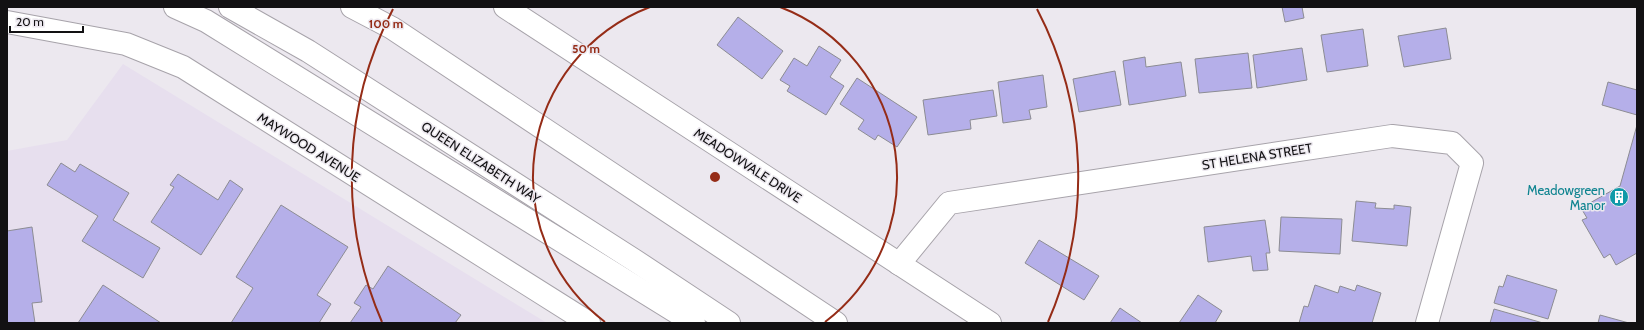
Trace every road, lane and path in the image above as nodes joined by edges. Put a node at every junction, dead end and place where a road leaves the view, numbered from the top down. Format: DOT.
graph roads {
  1 [pos="175,7"];
  2 [pos="230,7"];
  3 [pos="352,7"];
  4 [pos="363,7"];
  5 [pos="505,7"];
  6 [pos="7,22"];
  7 [pos="392,28"];
  8 [pos="899,264"];
  9 [pos="589,323"];
  10 [pos="694,323"];
  11 [pos="729,323"];
  12 [pos="836,323"];
  13 [pos="990,323"];
  14 [pos="1427,323"];
  1 -- 10 [label="main road"];
  2 -- 11 [label="main road, QUEEN ELIZABETH WAY"];
  3 -- 7 [label="main road"];
  4 -- 7 [label="main road"];
  5 -- 8 [label="main road, MEADOWVALE DRIVE"];
  6 -- 9 [label="main road, MAYWOOD AVENUE"];
  7 -- 12 [label="main road"];
  8 -- 13 [label="main road, MEADOWVALE DRIVE"];
  8 -- 14 [label="main road, ST HELENA STREET"];
}
